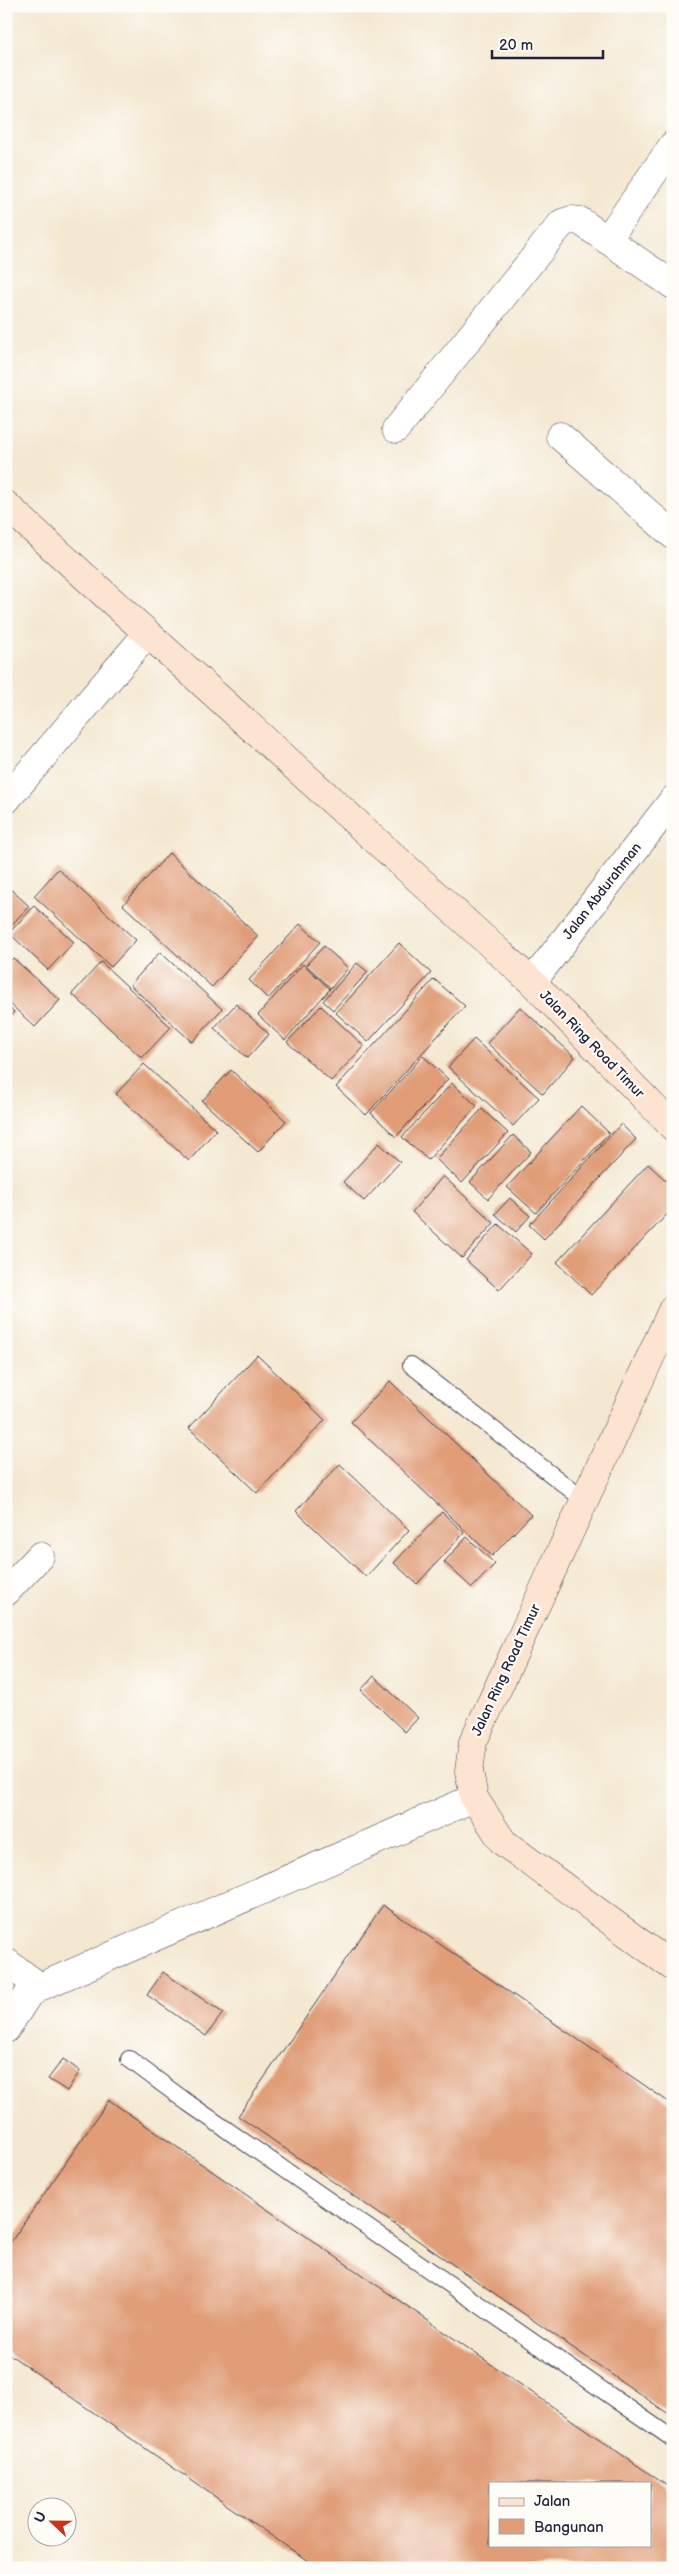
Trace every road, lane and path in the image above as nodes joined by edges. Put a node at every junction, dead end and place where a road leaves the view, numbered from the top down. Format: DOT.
graph roads {
  1 [pos="673,145"];
  2 [pos="607,240"];
  3 [pos="673,285"];
  4 [pos="396,428"];
  5 [pos="560,436"];
  6 [pos="6,505"];
  7 [pos="673,535"];
  8 [pos="147,634"];
  9 [pos="6,800"];
  10 [pos="673,800"];
  11 [pos="532,982"];
  12 [pos="673,1127"];
  13 [pos="673,1308"];
  14 [pos="411,1365"];
  15 [pos="584,1500"];
  16 [pos="40,1556"];
  17 [pos="6,1592"];
  18 [pos="474,1798"];
  19 [pos="6,1962"];
  20 [pos="673,1966"];
  21 [pos="40,1987"];
  22 [pos="6,2029"];
  23 [pos="129,2059"];
  24 [pos="673,2439"];
  1 -- 2 [label="street"];
  2 -- 3 [label="street"];
  2 -- 4 [label="street"];
  5 -- 7 [label="street"];
  6 -- 8 [label="street, Jalan Ring Road Timur"];
  8 -- 9 [label="street"];
  8 -- 11 [label="street, Jalan Ring Road Timur"];
  10 -- 11 [label="street, Jalan Abdurahman"];
  11 -- 12 [label="street, Jalan Ring Road Timur"];
  13 -- 15 [label="street, Jalan Ring Road Timur"];
  14 -- 15 [label="lane"];
  15 -- 18 [label="street, Jalan Ring Road Timur"];
  16 -- 17 [label="street"];
  18 -- 20 [label="street, Jalan Ring Road Timur"];
  18 -- 21 [label="street"];
  19 -- 21 [label="street"];
  21 -- 22 [label="street"];
  23 -- 24 [label="lane"];
}
